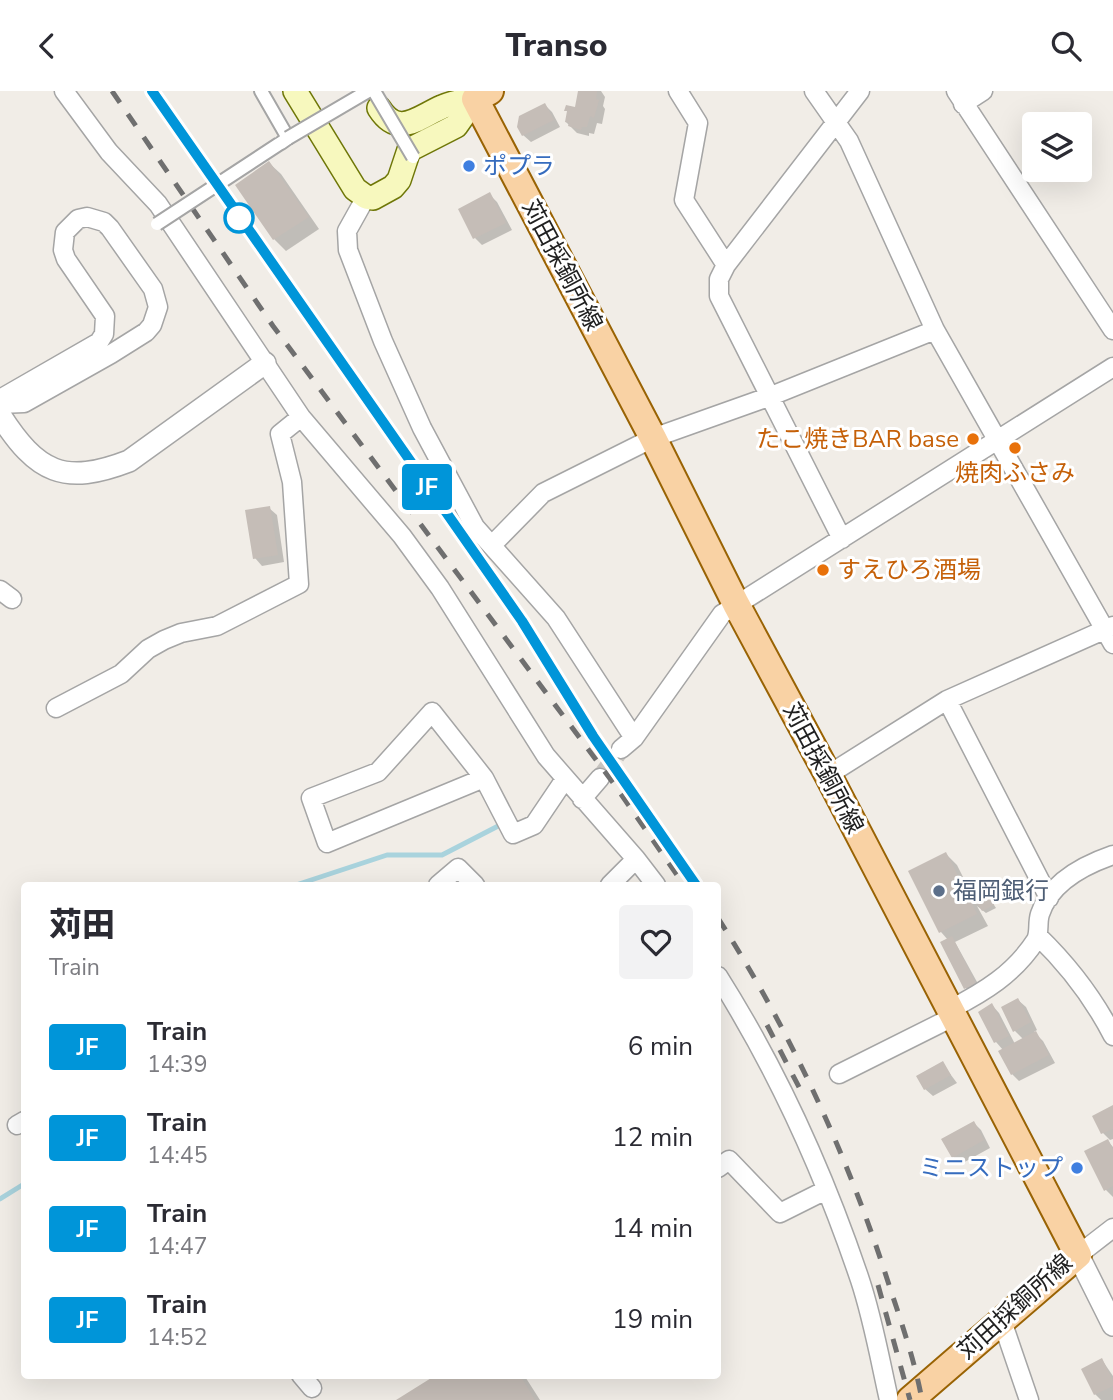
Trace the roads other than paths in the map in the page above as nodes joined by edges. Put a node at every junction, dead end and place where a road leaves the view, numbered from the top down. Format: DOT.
graph roads {
  1 [pos="64,91"];
  2 [pos="261,91"];
  3 [pos="295,91"];
  4 [pos="370,91"];
  5 [pos="678,91"];
  6 [pos="814,91"];
  7 [pos="860,91"];
  8 [pos="983,91"];
  9 [pos="478,94"];
  10 [pos="960,98"];
  11 [pos="836,123"];
  12 [pos="288,138"];
  13 [pos="413,157"];
  14 [pos="366,197"];
  15 [pos="157,224"];
  16 [pos="726,265"];
  17 [pos="935,330"];
  18 [pos="1113,330"];
  19 [pos="265,363"];
  20 [pos="1113,367"];
  21 [pos="771,396"];
  22 [pos="0,402"];
  23 [pos="0,415"];
  24 [pos="301,417"];
  25 [pos="653,438"];
  26 [pos="996,441"];
  27 [pos="842,539"];
  28 [pos="492,545"];
  29 [pos="736,604"];
  30 [pos="1110,633"];
  31 [pos="947,700"];
  32 [pos="56,708"];
  33 [pos="828,775"];
  34 [pos="484,778"];
  35 [pos="600,778"];
  36 [pos="565,779"];
  37 [pos="582,799"];
  38 [pos="1113,855"];
  39 [pos="636,859"];
  40 [pos="442,882"];
  41 [pos="472,882"];
  42 [pos="613,882"];
  43 [pos="654,882"];
  44 [pos="1049,898"];
  45 [pos="1038,936"];
  46 [pos="721,981"];
  47 [pos="951,1013"];
  48 [pos="1113,1036"];
  49 [pos="839,1073"];
  50 [pos="721,1166"];
  51 [pos="826,1190"];
  52 [pos="1113,1228"];
  53 [pos="1078,1255"];
  54 [pos="1002,1321"];
  55 [pos="1113,1325"];
  56 [pos="889,1400"];
  57 [pos="910,1400"];
  58 [pos="1029,1400"];
  1 -- 19 [label="street"];
  2 -- 12 [label="street"];
  3 -- 14 [label="main road"];
  4 -- 9 [label="main road"];
  4 -- 12 [label="street, bridge"];
  4 -- 13 [label="street, bridge"];
  5 -- 16 [label="street"];
  6 -- 11 [label="street"];
  7 -- 11 [label="street"];
  8 -- 10 [label="street"];
  9 -- 14 [label="main road"];
  9 -- 25 [label="main road, 苅田採銅所線"];
  10 -- 18 [label="street"];
  11 -- 16 [label="street"];
  11 -- 17 [label="street"];
  12 -- 15 [label="street, bridge"];
  14 -- 28 [label="street"];
  16 -- 21 [label="street"];
  17 -- 21 [label="street"];
  17 -- 26 [label="street"];
  19 -- 23 [label="street"];
  19 -- 24 [label="street"];
  20 -- 26 [label="street"];
  21 -- 25 [label="street"];
  21 -- 27 [label="street"];
  22 -- 22 [label="street"];
  24 -- 32 [label="street"];
  24 -- 36 [label="street"];
  25 -- 28 [label="street"];
  25 -- 29 [label="main road, 苅田採銅所線"];
  26 -- 27 [label="street"];
  26 -- 30 [label="street"];
  27 -- 29 [label="street"];
  28 -- 29 [label="street"];
  29 -- 33 [label="main road, 苅田採銅所線"];
  30 -- 31 [label="street"];
  31 -- 33 [label="street"];
  31 -- 44 [label="street"];
  33 -- 47 [label="main road, 苅田採銅所線"];
  34 -- 34 [label="street"];
  34 -- 36 [label="street"];
  35 -- 37 [label="street"];
  36 -- 37 [label="street"];
  37 -- 39 [label="street"];
  38 -- 44 [label="street"];
  39 -- 42 [label="street"];
  39 -- 43 [label="street"];
  40 -- 41 [label="street"];
  44 -- 45 [label="street"];
  45 -- 47 [label="street"];
  45 -- 48 [label="street"];
  46 -- 51 [label="street"];
  47 -- 49 [label="street"];
  47 -- 53 [label="main road, 苅田採銅所線"];
  50 -- 51 [label="street"];
  51 -- 56 [label="street"];
  52 -- 53 [label="street"];
  53 -- 54 [label="main road, 苅田採銅所線"];
  53 -- 55 [label="street"];
  54 -- 57 [label="main road, 苅田採銅所線"];
  54 -- 58 [label="street"];
}
